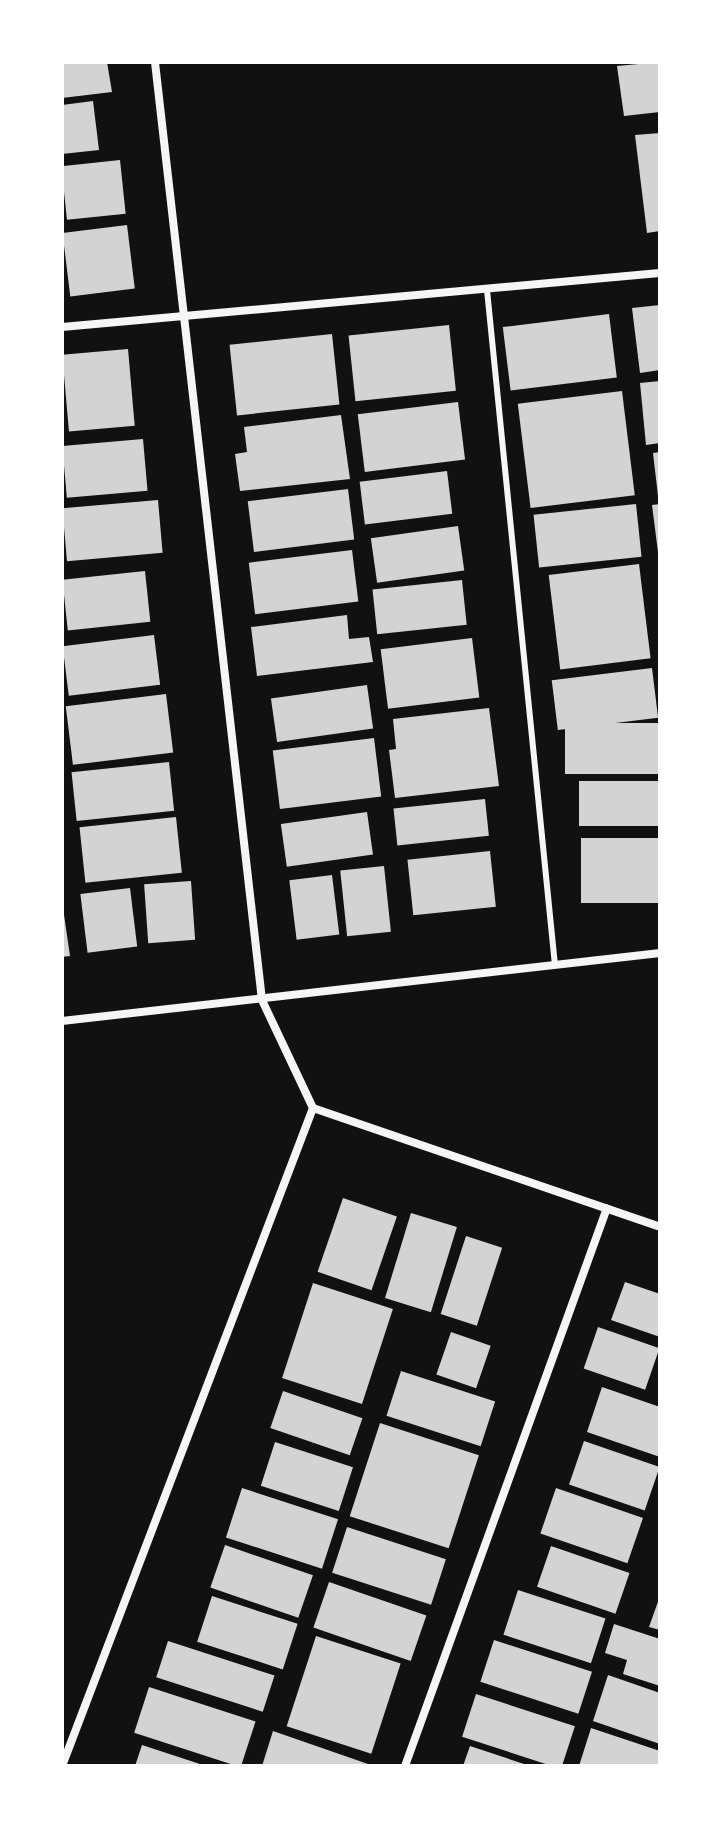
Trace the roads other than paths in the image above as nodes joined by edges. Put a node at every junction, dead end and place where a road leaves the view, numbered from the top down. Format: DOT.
graph roads {
  1 [pos="155,62"];
  2 [pos="660,273"];
  3 [pos="487,290"];
  4 [pos="182,316"];
  5 [pos="62,327"];
  6 [pos="660,953"];
  7 [pos="555,965"];
  8 [pos="262,1000"];
  9 [pos="62,1021"];
  10 [pos="313,1108"];
  11 [pos="607,1208"];
  12 [pos="660,1227"];
  13 [pos="62,1766"];
  14 [pos="405,1766"];
  1 -- 4 [label="street"];
  2 -- 3 [label="street"];
  3 -- 4 [label="street"];
  3 -- 7 [label="lane"];
  4 -- 5 [label="street"];
  4 -- 8 [label="street"];
  6 -- 7 [label="street"];
  7 -- 8 [label="street"];
  8 -- 9 [label="street"];
  8 -- 10 [label="street"];
  10 -- 11 [label="street"];
  10 -- 13 [label="street"];
  11 -- 12 [label="street"];
  11 -- 14 [label="street"];
}
